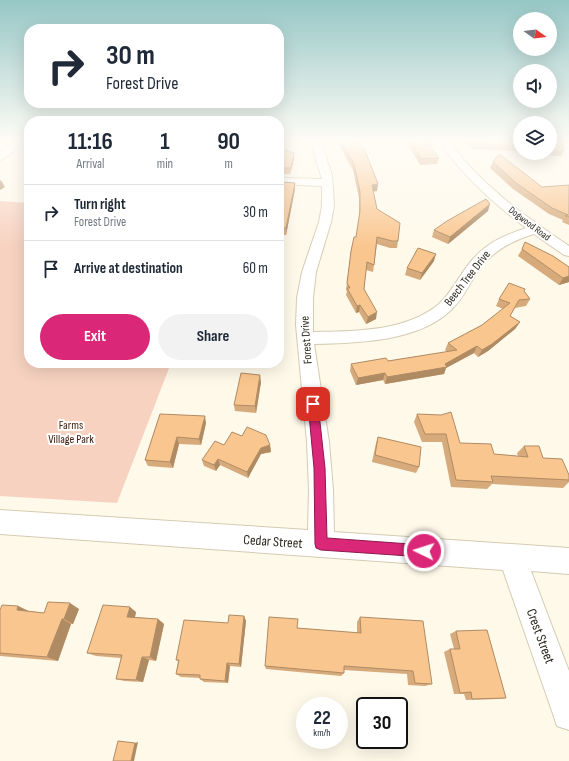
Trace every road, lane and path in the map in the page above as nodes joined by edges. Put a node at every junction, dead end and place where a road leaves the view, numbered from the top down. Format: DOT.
graph roads {
  1 [pos="327,176"];
  2 [pos="473,176"];
  3 [pos="284,181"];
  4 [pos="328,183"];
  5 [pos="535,229"];
  6 [pos="569,252"];
  7 [pos="304,338"];
  8 [pos="0,522"];
  9 [pos="321,544"];
  10 [pos="512,557"];
  11 [pos="569,561"];
  12 [pos="569,714"];
  1 -- 4 [label="street, Forest Drive"];
  2 -- 5 [label="street, Dogwood Road"];
  3 -- 4 [label="street"];
  4 -- 7 [label="street, Forest Drive"];
  5 -- 6 [label="street, Dogwood Road"];
  5 -- 7 [label="street, Beech Tree Drive"];
  7 -- 9 [label="street, Forest Drive"];
  8 -- 9 [label="street, Cedar Street"];
  9 -- 10 [label="street, Cedar Street"];
  10 -- 11 [label="street, Cedar Street"];
  10 -- 12 [label="street, Crest Street"];
}
